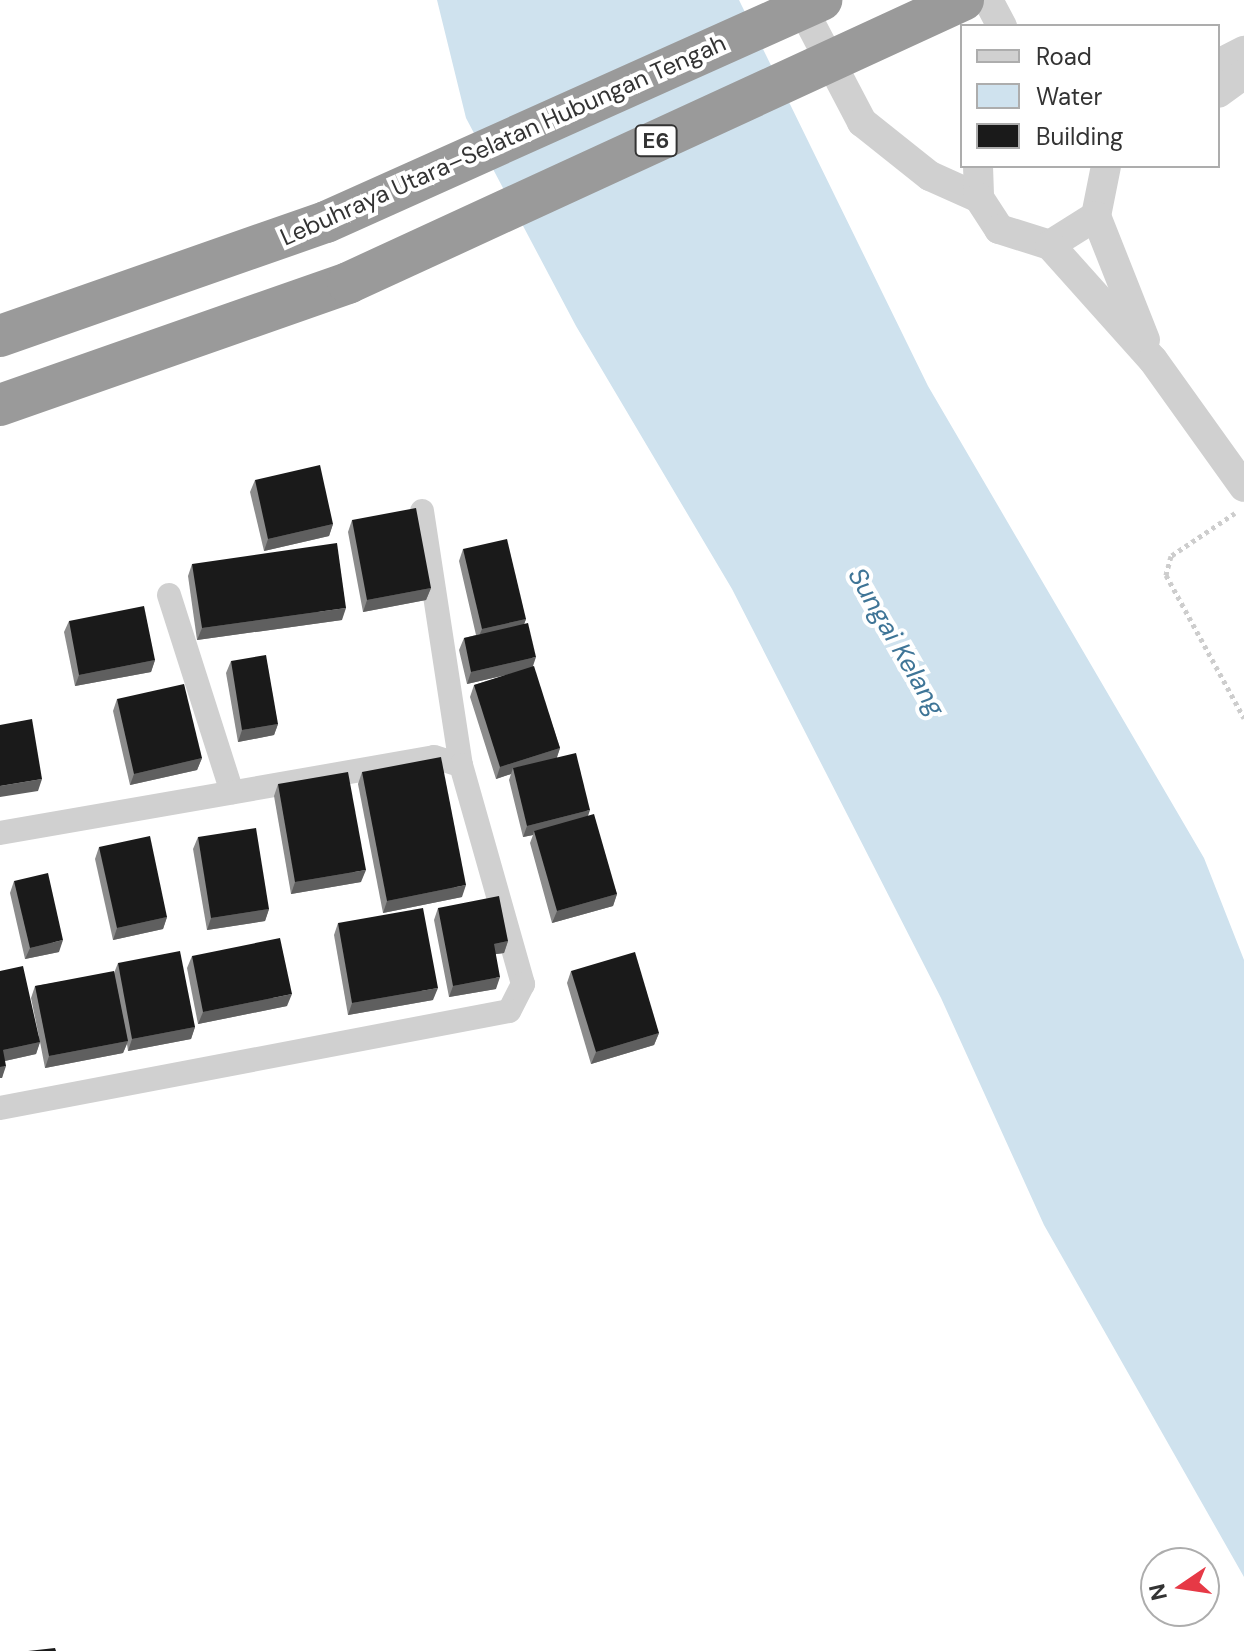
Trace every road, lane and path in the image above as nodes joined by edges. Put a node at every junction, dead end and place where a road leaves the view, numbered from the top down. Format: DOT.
graph roads {
  1 [pos="798,0"];
  2 [pos="821,0"];
  3 [pos="963,0"];
  4 [pos="988,0"];
  5 [pos="1001,24"];
  6 [pos="1244,51"];
  7 [pos="1220,63"];
  8 [pos="1244,74"];
  9 [pos="1220,92"];
  10 [pos="978,168"];
  11 [pos="1109,168"];
  12 [pos="979,198"];
  13 [pos="1096,216"];
  14 [pos="1050,245"];
  15 [pos="0,336"];
  16 [pos="1153,360"];
  17 [pos="0,405"];
  18 [pos="1244,487"];
  19 [pos="1244,507"];
  20 [pos="422,511"];
  21 [pos="169,595"];
  22 [pos="1244,718"];
  23 [pos="461,765"];
  24 [pos="232,792"];
  25 [pos="0,833"];
  26 [pos="0,1108"];
  1 -- 12 [label="street"];
  2 -- 15 [label="highway, Lebuhraya Utara–Selatan Hubungan Tengah / E6, bridge"];
  3 -- 17 [label="highway, E6, bridge"];
  4 -- 5 [label="street"];
  6 -- 7 [label="street"];
  8 -- 9 [label="street"];
  10 -- 12 [label="street"];
  11 -- 13 [label="street"];
  12 -- 14 [label="street"];
  13 -- 14 [label="street"];
  13 -- 16 [label="street"];
  14 -- 16 [label="street"];
  16 -- 18 [label="street"];
  19 -- 22 [label="path"];
  20 -- 23 [label="street"];
  21 -- 24 [label="street"];
  23 -- 24 [label="street"];
  23 -- 26 [label="street"];
  24 -- 25 [label="street"];
}
